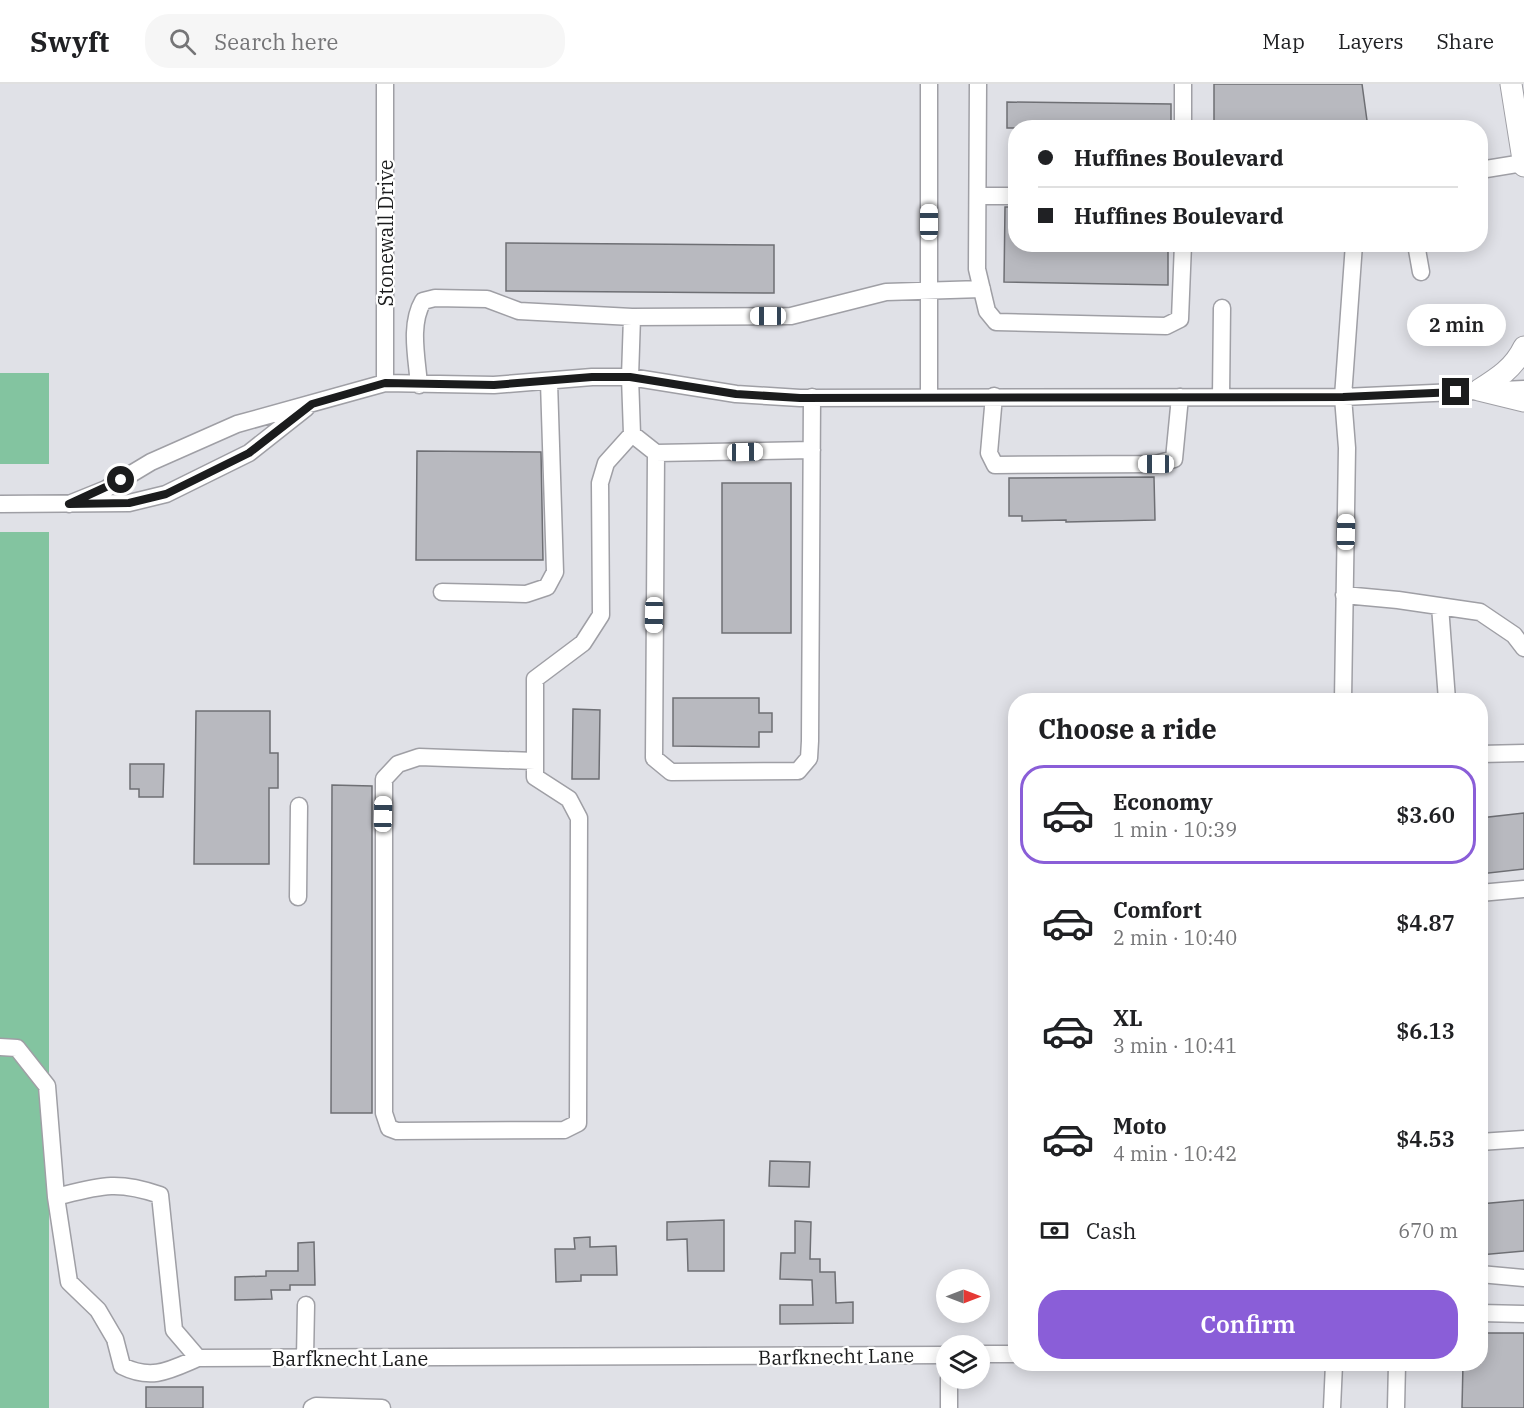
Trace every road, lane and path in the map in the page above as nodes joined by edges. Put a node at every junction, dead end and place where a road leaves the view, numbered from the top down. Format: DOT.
graph roads {
  1 [pos="385,84"];
  2 [pos="928,84"];
  3 [pos="978,84"];
  4 [pos="1184,84"];
  5 [pos="1511,84"];
  6 [pos="1184,120"];
  7 [pos="1524,164"];
  8 [pos="1488,169"];
  9 [pos="978,196"];
  10 [pos="1008,196"];
  11 [pos="1183,252"];
  12 [pos="1353,252"];
  13 [pos="1417,252"];
  14 [pos="1421,272"];
  15 [pos="982,289"];
  16 [pos="930,291"];
  17 [pos="1222,308"];
  18 [pos="632,316"];
  19 [pos="1524,347"];
  20 [pos="630,377"];
  21 [pos="549,382"];
  22 [pos="385,383"];
  23 [pos="419,385"];
  24 [pos="1524,389"];
  25 [pos="1479,390"];
  26 [pos="930,396"];
  27 [pos="994,396"];
  28 [pos="812,397"];
  29 [pos="1180,397"];
  30 [pos="1221,397"];
  31 [pos="1343,397"];
  32 [pos="1524,401"];
  33 [pos="312,404"];
  34 [pos="632,434"];
  35 [pos="812,450"];
  36 [pos="656,453"];
  37 [pos="0,504"];
  38 [pos="69,504"];
  39 [pos="442,592"];
  40 [pos="1344,595"];
  41 [pos="1440,606"];
  42 [pos="1524,648"];
  43 [pos="1343,693"];
  44 [pos="1446,693"];
  45 [pos="1524,753"];
  46 [pos="1488,754"];
  47 [pos="535,761"];
  48 [pos="299,806"];
  49 [pos="1524,889"];
  50 [pos="1488,892"];
  51 [pos="298,897"];
  52 [pos="0,1047"];
  53 [pos="1524,1139"];
  54 [pos="1488,1141"];
  55 [pos="56,1197"];
  56 [pos="1488,1275"];
  57 [pos="1524,1278"];
  58 [pos="306,1305"];
  59 [pos="1488,1313"];
  60 [pos="1524,1314"];
  61 [pos="990,1354"];
  62 [pos="1008,1354"];
  63 [pos="936,1355"];
  64 [pos="198,1358"];
  65 [pos="305,1358"];
  66 [pos="1334,1371"];
  67 [pos="1397,1371"];
  68 [pos="949,1389"];
  69 [pos="312,1408"];
  70 [pos="382,1408"];
  71 [pos="949,1408"];
  72 [pos="1332,1408"];
  73 [pos="1396,1408"];
  1 -- 22 [label="street, Stonewall Drive"];
  2 -- 16 [label="street"];
  3 -- 9 [label="street"];
  4 -- 6 [label="street"];
  5 -- 7 [label="main road"];
  7 -- 8 [label="street"];
  9 -- 10 [label="street"];
  9 -- 15 [label="street"];
  11 -- 15 [label="street"];
  12 -- 31 [label="street"];
  13 -- 14 [label="street"];
  15 -- 16 [label="street"];
  16 -- 18 [label="street"];
  16 -- 26 [label="street"];
  17 -- 30 [label="street"];
  18 -- 20 [label="street"];
  18 -- 23 [label="street"];
  19 -- 25 [label="main road"];
  20 -- 21 [label="street"];
  20 -- 28 [label="street"];
  20 -- 34 [label="street"];
  21 -- 23 [label="street"];
  21 -- 39 [label="street"];
  22 -- 23 [label="street"];
  22 -- 33 [label="street"];
  24 -- 25 [label="street"];
  25 -- 31 [label="street"];
  25 -- 32 [label="main road"];
  26 -- 27 [label="street"];
  26 -- 28 [label="street"];
  27 -- 29 [label="street"];
  27 -- 29 [label="street"];
  28 -- 35 [label="street"];
  29 -- 30 [label="street"];
  30 -- 31 [label="street"];
  31 -- 40 [label="street"];
  33 -- 38 [label="street"];
  33 -- 38 [label="street"];
  34 -- 36 [label="street"];
  34 -- 47 [label="street"];
  35 -- 36 [label="street"];
  35 -- 36 [label="street"];
  37 -- 38 [label="street"];
  40 -- 41 [label="street"];
  40 -- 43 [label="street"];
  41 -- 42 [label="street"];
  41 -- 44 [label="street"];
  45 -- 46 [label="street"];
  47 -- 47 [label="street"];
  48 -- 51 [label="street"];
  49 -- 50 [label="street"];
  52 -- 55 [label="street, Barfknecht Lane"];
  53 -- 54 [label="street"];
  55 -- 64 [label="street, Barfknecht Lane"];
  55 -- 64 [label="street"];
  56 -- 57 [label="street"];
  58 -- 65 [label="street"];
  59 -- 60 [label="street"];
  61 -- 62 [label="street"];
  63 -- 65 [label="street, Barfknecht Lane"];
  64 -- 65 [label="street, Barfknecht Lane"];
  66 -- 72 [label="street"];
  67 -- 73 [label="street"];
  68 -- 71 [label="street"];
  69 -- 70 [label="street"];
}
